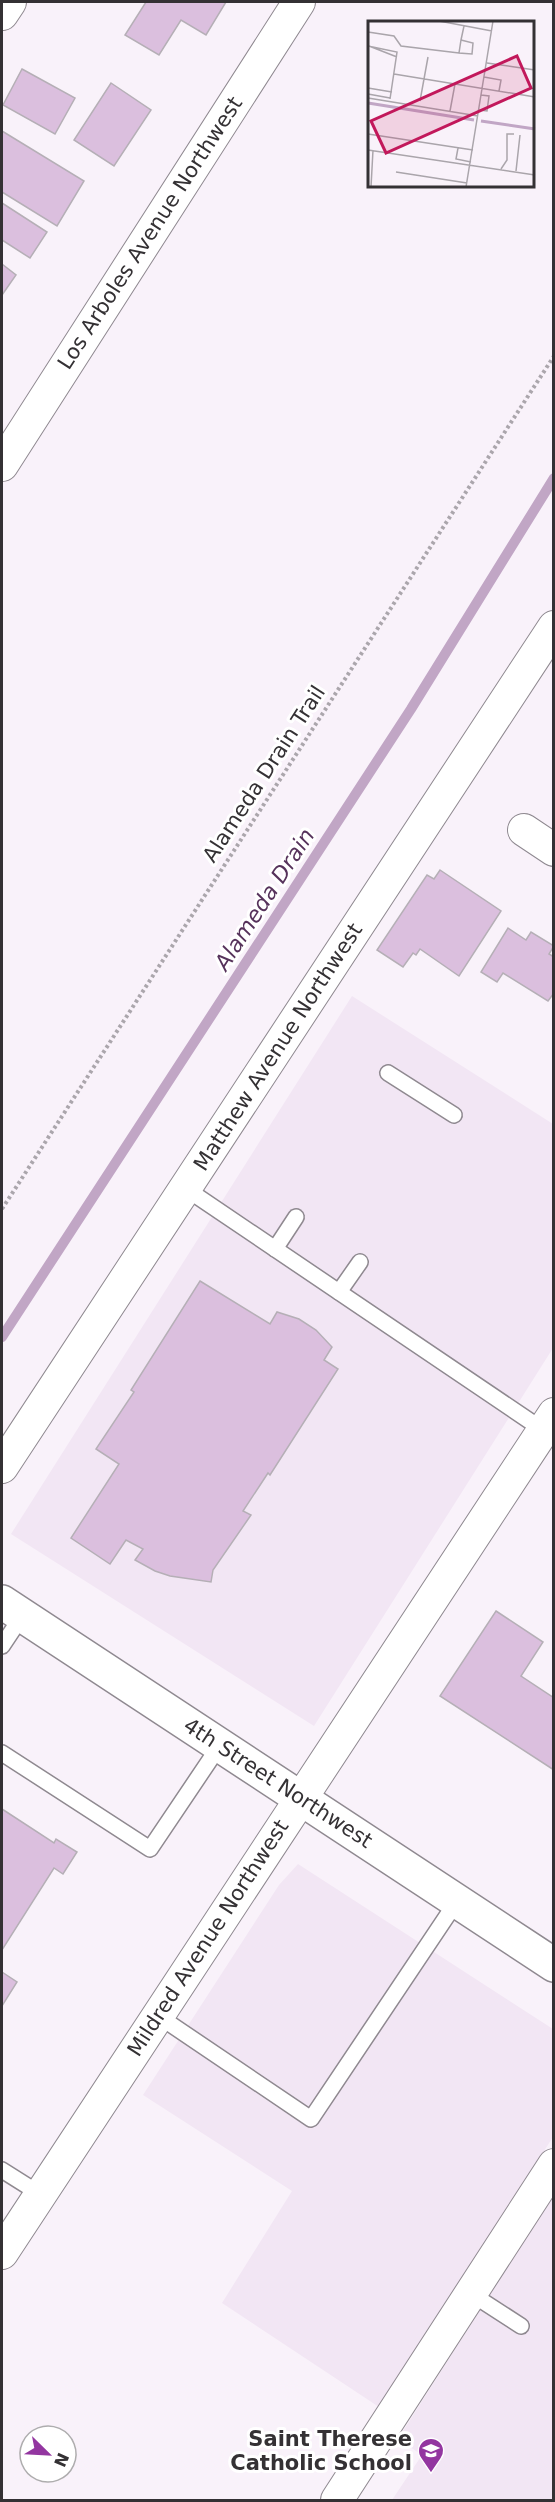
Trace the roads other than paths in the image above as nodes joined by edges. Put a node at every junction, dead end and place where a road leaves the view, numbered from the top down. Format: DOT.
graph roads {
  1 [pos="10,2"];
  2 [pos="299,2"];
  3 [pos="2,14"];
  4 [pos="2,465"];
  5 [pos="554,627"];
  6 [pos="524,831"];
  7 [pos="554,850"];
  8 [pos="388,1073"];
  9 [pos="454,1115"];
  10 [pos="185,1188"];
  11 [pos="296,1217"];
  12 [pos="275,1249"];
  13 [pos="360,1262"];
  14 [pos="339,1292"];
  15 [pos="548,1422"];
  16 [pos="2,1467"];
  17 [pos="12,1609"];
  18 [pos="2,1646"];
  19 [pos="220,1745"];
  20 [pos="2,1753"];
  21 [pos="300,1797"];
  22 [pos="457,1901"];
  23 [pos="554,1965"];
  24 [pos="157,2015"];
  25 [pos="554,2165"];
  26 [pos="2,2170"];
  27 [pos="40,2194"];
  28 [pos="2,2253"];
  29 [pos="470,2294"];
  30 [pos="521,2326"];
  31 [pos="337,2500"];
  1 -- 3 [label="street"];
  2 -- 4 [label="street, Los Arboles Avenue Northwest"];
  5 -- 10 [label="street, Matthew Avenue Northwest"];
  6 -- 7 [label="street"];
  8 -- 9 [label="lane"];
  10 -- 12 [label="lane"];
  10 -- 16 [label="street, Matthew Avenue Northwest"];
  11 -- 12 [label="lane"];
  12 -- 14 [label="lane"];
  13 -- 14 [label="lane"];
  14 -- 15 [label="lane"];
  15 -- 21 [label="street, Mildred Avenue Northwest"];
  17 -- 18 [label="lane"];
  17 -- 19 [label="main road, 4th Street Northwest"];
  19 -- 20 [label="lane"];
  19 -- 21 [label="main road, 4th Street Northwest"];
  21 -- 22 [label="main road, 4th Street Northwest"];
  21 -- 24 [label="street, Mildred Avenue Northwest"];
  22 -- 23 [label="main road, 4th Street Northwest"];
  22 -- 24 [label="lane"];
  24 -- 27 [label="street, Mildred Avenue Northwest"];
  25 -- 29 [label="street"];
  26 -- 27 [label="lane"];
  27 -- 28 [label="street, Mildred Avenue Northwest"];
  29 -- 30 [label="lane"];
  29 -- 31 [label="street"];
}
